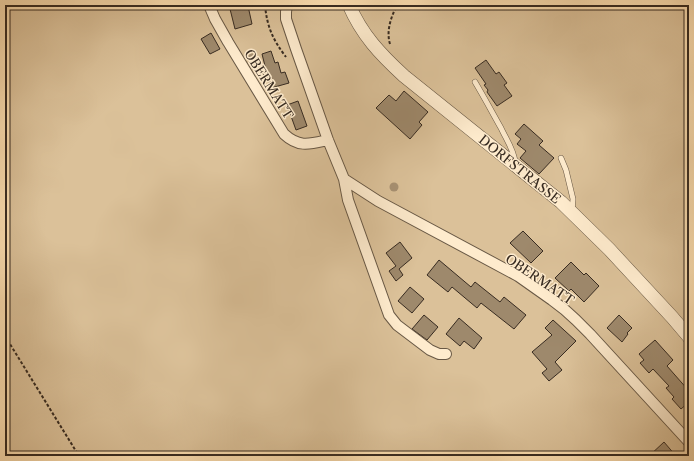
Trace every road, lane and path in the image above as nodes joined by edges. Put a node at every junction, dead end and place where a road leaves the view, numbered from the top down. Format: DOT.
graph roads {
  1 [pos="209,5"];
  2 [pos="265,5"];
  3 [pos="287,5"];
  4 [pos="350,5"];
  5 [pos="397,5"];
  6 [pos="390,45"];
  7 [pos="302,67"];
  8 [pos="474,82"];
  9 [pos="328,140"];
  10 [pos="561,158"];
  11 [pos="515,165"];
  12 [pos="344,179"];
  13 [pos="572,212"];
  14 [pos="5,336"];
  15 [pos="689,337"];
  16 [pos="446,354"];
  17 [pos="689,442"];
  18 [pos="79,456"];
  1 -- 9 [label="street, OBERMATT"];
  2 -- 7 [label="path"];
  3 -- 7 [label="street"];
  4 -- 11 [label="street, DORFSTRASSE"];
  5 -- 6 [label="path"];
  7 -- 9 [label="street"];
  8 -- 11 [label="lane"];
  9 -- 12 [label="street"];
  10 -- 13 [label="lane"];
  11 -- 13 [label="street, DORFSTRASSE"];
  12 -- 16 [label="street"];
  12 -- 17 [label="street, OBERMATT"];
  13 -- 15 [label="street, DORFSTRASSE"];
  14 -- 18 [label="path"];
}
